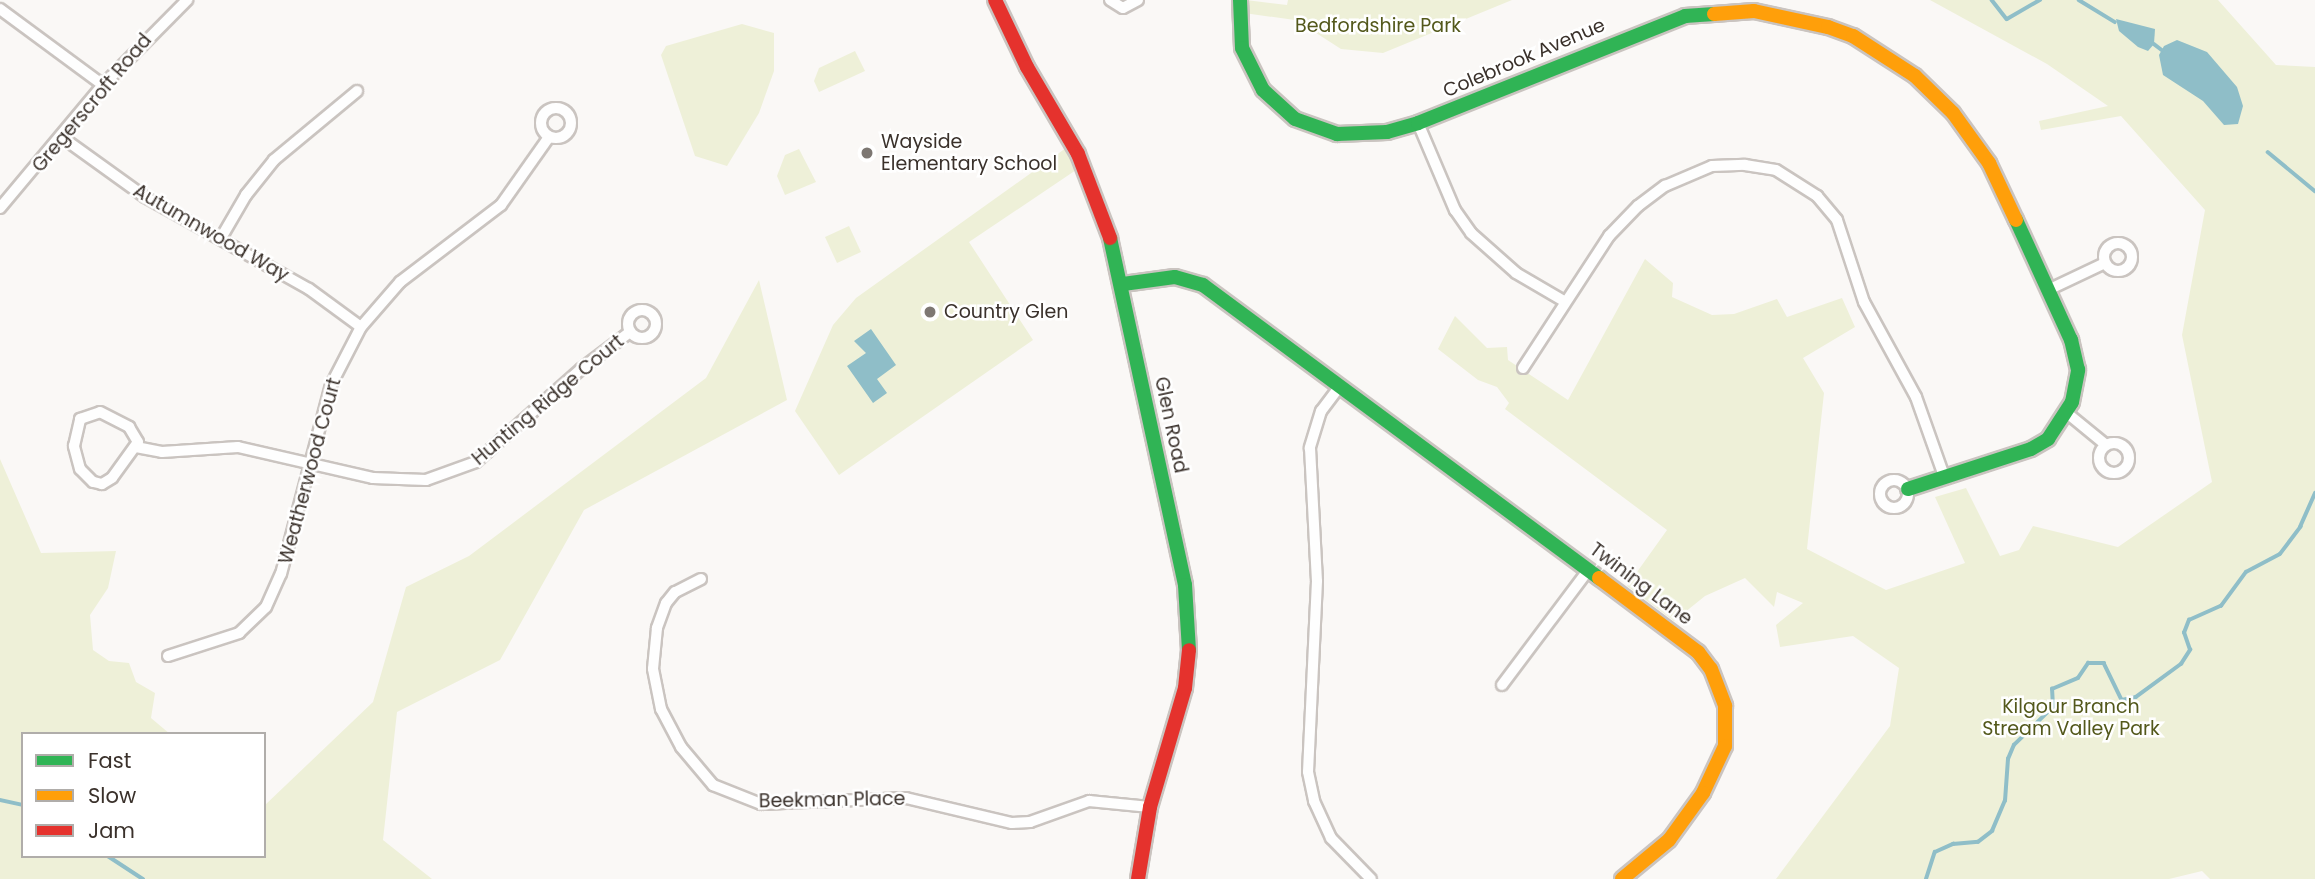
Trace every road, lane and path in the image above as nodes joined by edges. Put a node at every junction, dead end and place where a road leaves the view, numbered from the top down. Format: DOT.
graph roads {
  1 [pos="187,0"];
  2 [pos="995,0"];
  3 [pos="1110,0"];
  4 [pos="1138,0"];
  5 [pos="1240,0"];
  6 [pos="0,9"];
  7 [pos="103,85"];
  8 [pos="357,91"];
  9 [pos="1418,123"];
  10 [pos="549,137"];
  11 [pos="63,138"];
  12 [pos="0,208"];
  13 [pos="221,238"];
  14 [pos="2105,263"];
  15 [pos="1123,284"];
  16 [pos="2048,290"];
  17 [pos="1564,301"];
  18 [pos="361,327"];
  19 [pos="630,332"];
  20 [pos="1522,368"];
  21 [pos="1340,386"];
  22 [pos="2067,413"];
  23 [pos="2106,444"];
  24 [pos="136,447"];
  25 [pos="310,462"];
  26 [pos="1944,476"];
  27 [pos="1908,489"];
  28 [pos="1589,569"];
  29 [pos="701,579"];
  30 [pos="167,656"];
  31 [pos="1502,685"];
  32 [pos="1150,807"];
  33 [pos="1138,879"];
  34 [pos="1371,879"];
  35 [pos="1622,879"];
  1 -- 7 [label="street, Gregerscroft Road"];
  2 -- 15 [label="street, Glen Road"];
  3 -- 4 [label="street"];
  5 -- 9 [label="street, Colebrook Avenue"];
  6 -- 7 [label="street"];
  7 -- 11 [label="street, Gregerscroft Road"];
  8 -- 13 [label="street"];
  9 -- 16 [label="street, Colebrook Avenue"];
  9 -- 17 [label="street"];
  10 -- 18 [label="street, Weatherwood Court"];
  11 -- 12 [label="street, Gregerscroft Road"];
  11 -- 13 [label="street, Autumnwood Way"];
  13 -- 18 [label="street, Autumnwood Way"];
  14 -- 16 [label="street"];
  15 -- 21 [label="street, Twining Lane"];
  15 -- 32 [label="street, Glen Road"];
  16 -- 22 [label="street, Colebrook Avenue"];
  17 -- 20 [label="street"];
  17 -- 26 [label="street"];
  18 -- 25 [label="street, Weatherwood Court"];
  19 -- 25 [label="street, Hunting Ridge Court"];
  21 -- 28 [label="street, Twining Lane"];
  21 -- 34 [label="street"];
  22 -- 23 [label="street"];
  22 -- 26 [label="street, Colebrook Avenue"];
  24 -- 24 [label="street"];
  24 -- 25 [label="street, Hunting Ridge Court"];
  25 -- 30 [label="street, Weatherwood Court"];
  26 -- 27 [label="street, Colebrook Avenue"];
  28 -- 31 [label="street"];
  28 -- 35 [label="street, Twining Lane"];
  29 -- 32 [label="street, Beekman Place"];
  32 -- 33 [label="street, Glen Road"];
}
